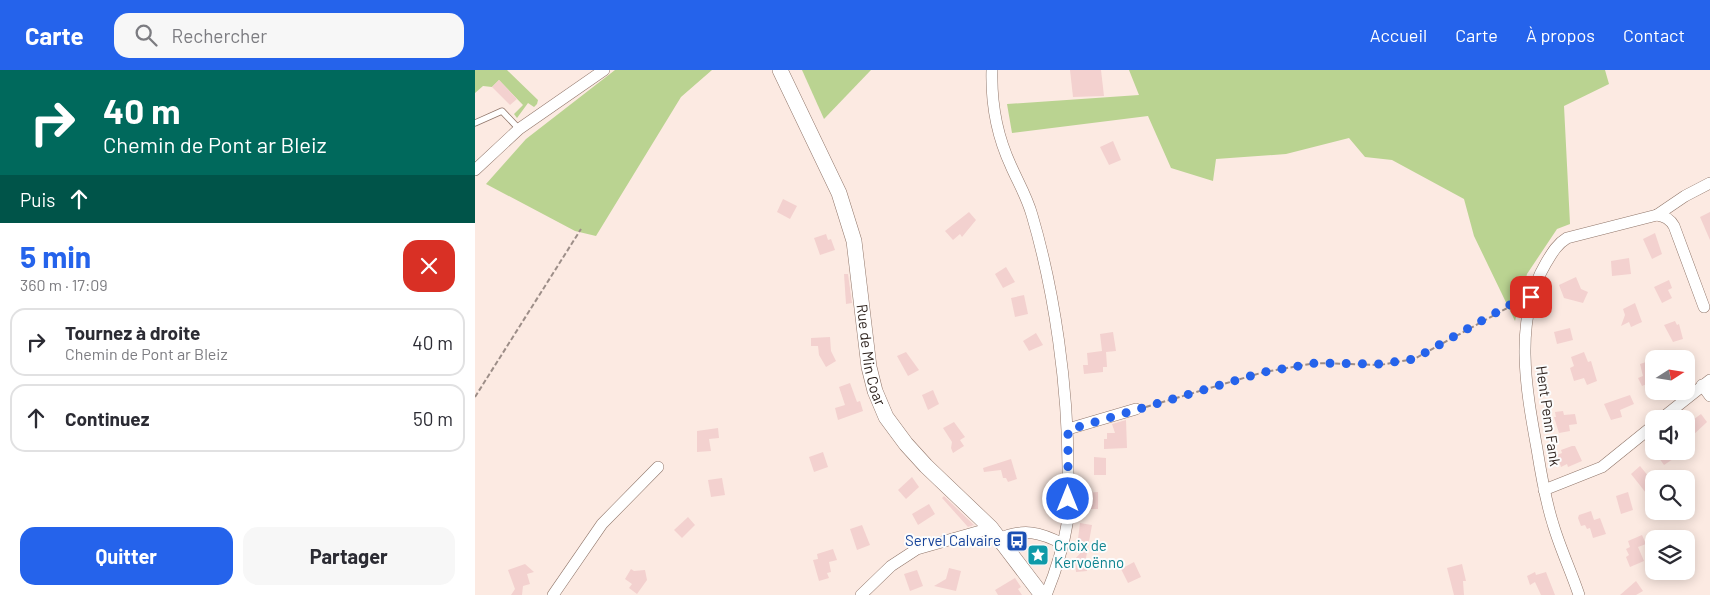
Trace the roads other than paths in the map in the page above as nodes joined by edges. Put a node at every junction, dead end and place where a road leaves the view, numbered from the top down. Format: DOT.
graph roads {
  1 [pos="604,70"];
  2 [pos="780,70"];
  3 [pos="992,70"];
  4 [pos="475,123"];
  5 [pos="519,128"];
  6 [pos="475,170"];
  7 [pos="1710,183"];
  8 [pos="1657,215"];
  9 [pos="1704,307"];
  10 [pos="1706,382"];
  11 [pos="1710,396"];
  12 [pos="1136,410"];
  13 [pos="1672,410"];
  14 [pos="1068,430"];
  15 [pos="1645,432"];
  16 [pos="658,468"];
  17 [pos="1544,490"];
  18 [pos="995,533"];
  19 [pos="1063,544"];
  20 [pos="553,595"];
  21 [pos="861,595"];
  22 [pos="1044,595"];
  23 [pos="1579,595"];
  1 -- 5 [label="street"];
  2 -- 18 [label="street, Rue de Min Coar"];
  3 -- 14 [label="street"];
  4 -- 5 [label="lane"];
  5 -- 6 [label="street"];
  7 -- 8 [label="street, Hent Penn Fank"];
  8 -- 9 [label="street"];
  8 -- 17 [label="street, Hent Penn Fank"];
  10 -- 11 [label="street"];
  10 -- 13 [label="street"];
  12 -- 14 [label="street"];
  14 -- 19 [label="street"];
  15 -- 17 [label="street"];
  16 -- 20 [label="street"];
  17 -- 23 [label="street, Hent Penn Fank"];
  18 -- 19 [label="street"];
  18 -- 21 [label="street"];
  18 -- 22 [label="street, Rue de Min Coar"];
  19 -- 22 [label="street"];
}
